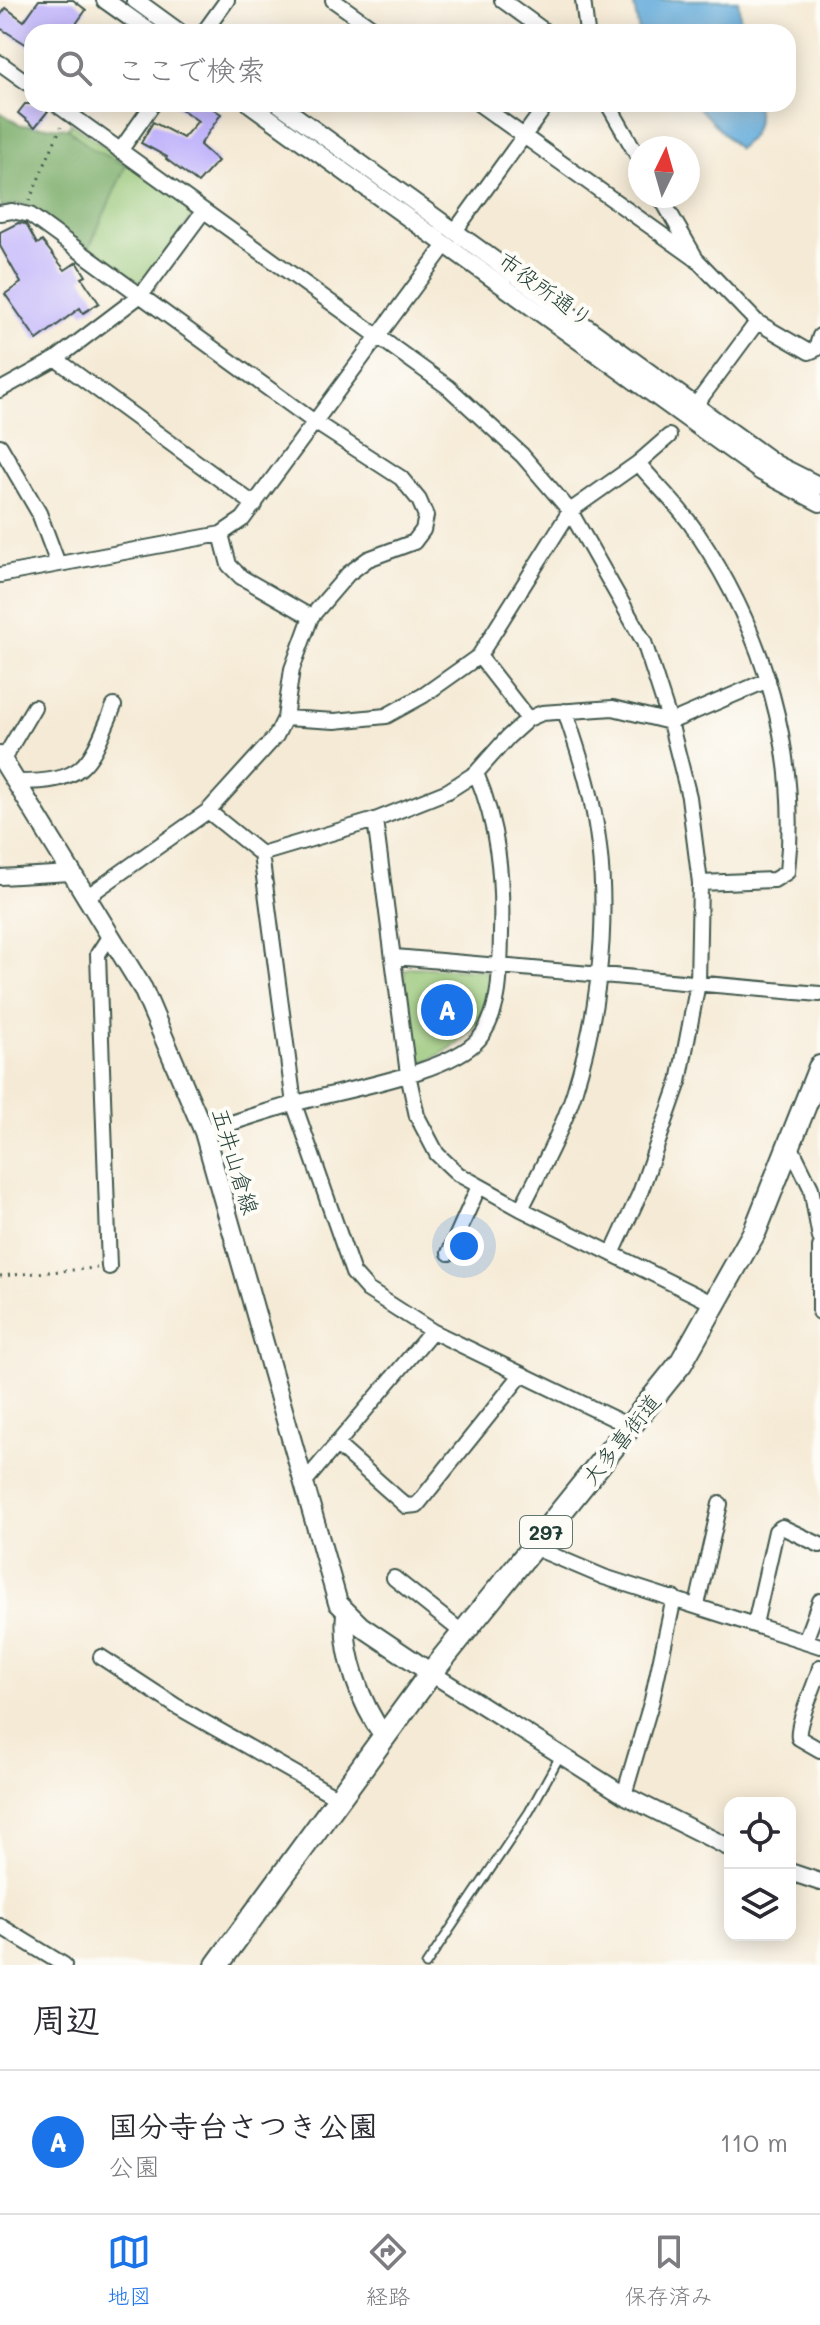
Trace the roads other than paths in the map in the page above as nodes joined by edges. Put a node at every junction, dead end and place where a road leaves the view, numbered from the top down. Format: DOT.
graph roads {
  1 [pos="105,0"];
  2 [pos="135,0"];
  3 [pos="227,0"];
  4 [pos="333,0"];
  5 [pos="502,0"];
  6 [pos="583,0"];
  7 [pos="139,24"];
  8 [pos="168,24"];
  9 [pos="210,24"];
  10 [pos="367,24"];
  11 [pos="535,24"];
  12 [pos="586,24"];
  13 [pos="0,63"];
  14 [pos="24,80"];
  15 [pos="67,112"];
  16 [pos="147,112"];
  17 [pos="262,112"];
  18 [pos="289,112"];
  19 [pos="490,112"];
  20 [pos="541,112"];
  21 [pos="613,112"];
  22 [pos="523,136"];
  23 [pos="628,139"];
  24 [pos="120,151"];
  25 [pos="667,208"];
  26 [pos="0,213"];
  27 [pos="202,213"];
  28 [pos="450,238"];
  29 [pos="696,259"];
  30 [pos="142,294"];
  31 [pos="757,322"];
  32 [pos="376,335"];
  33 [pos="820,336"];
  34 [pos="56,359"];
  35 [pos="0,390"];
  36 [pos="695,406"];
  37 [pos="313,421"];
  38 [pos="669,436"];
  39 [pos="0,446"];
  40 [pos="638,463"];
  41 [pos="820,486"];
  42 [pos="820,503"];
  43 [pos="255,505"];
  44 [pos="570,511"];
  45 [pos="221,534"];
  46 [pos="58,564"];
  47 [pos="0,575"];
  48 [pos="311,617"];
  49 [pos="479,656"];
  50 [pos="768,680"];
  51 [pos="114,706"];
  52 [pos="34,707"];
  53 [pos="565,711"];
  54 [pos="285,718"];
  55 [pos="528,719"];
  56 [pos="670,722"];
  57 [pos="2,757"];
  58 [pos="476,773"];
  59 [pos="18,782"];
  60 [pos="208,811"];
  61 [pos="375,820"];
  62 [pos="261,854"];
  63 [pos="71,873"];
  64 [pos="0,877"];
  65 [pos="700,883"];
  66 [pos="85,898"];
  67 [pos="109,937"];
  68 [pos="395,957"];
  69 [pos="500,966"];
  70 [pos="600,974"];
  71 [pos="698,983"];
  72 [pos="820,994"];
  73 [pos="820,1067"];
  74 [pos="408,1074"];
  75 [pos="294,1104"];
  76 [pos="204,1132"];
  77 [pos="790,1145"];
  78 [pos="479,1186"];
  79 [pos="521,1209"];
  80 [pos="820,1238"];
  81 [pos="820,1247"];
  82 [pos="449,1253"];
  83 [pos="612,1254"];
  84 [pos="109,1267"];
  85 [pos="716,1305"];
  86 [pos="820,1312"];
  87 [pos="432,1331"];
  88 [pos="522,1374"];
  89 [pos="631,1427"];
  90 [pos="336,1444"];
  91 [pos="303,1484"];
  92 [pos="720,1504"];
  93 [pos="820,1545"];
  94 [pos="533,1547"];
  95 [pos="394,1578"];
  96 [pos="674,1598"];
  97 [pos="820,1601"];
  98 [pos="697,1605"];
  99 [pos="346,1614"];
  100 [pos="755,1624"];
  101 [pos="463,1633"];
  102 [pos="805,1641"];
  103 [pos="820,1646"];
  104 [pos="101,1657"];
  105 [pos="820,1667"];
  106 [pos="431,1673"];
  107 [pos="384,1736"];
  108 [pos="820,1750"];
  109 [pos="560,1756"];
  110 [pos="624,1795"];
  111 [pos="340,1799"];
  112 [pos="724,1845"];
  113 [pos="796,1874"];
  114 [pos="820,1882"];
  115 [pos="0,1926"];
  116 [pos="64,1965"];
  117 [pos="217,1965"];
  118 [pos="426,1965"];
  1 -- 7 [label="street"];
  2 -- 8 [label="street"];
  3 -- 9 [label="street"];
  4 -- 10 [label="street"];
  5 -- 11 [label="street"];
  6 -- 12 [label="street"];
  13 -- 14 [label="street"];
  15 -- 24 [label="street"];
  16 -- 24 [label="street"];
  17 -- 28 [label="street, 市役所通り"];
  18 -- 28 [label="street, 市役所通り"];
  19 -- 22 [label="street"];
  20 -- 22 [label="street"];
  21 -- 23 [label="street"];
  22 -- 28 [label="street"];
  22 -- 29 [label="street"];
  24 -- 27 [label="street"];
  25 -- 29 [label="street"];
  26 -- 30 [label="street"];
  27 -- 30 [label="street"];
  27 -- 32 [label="street"];
  28 -- 32 [label="street"];
  28 -- 36 [label="street, 市役所通り"];
  28 -- 42 [label="street, 市役所通り"];
  29 -- 31 [label="street"];
  30 -- 34 [label="street"];
  30 -- 37 [label="street"];
  31 -- 33 [label="street"];
  31 -- 36 [label="street"];
  32 -- 37 [label="street"];
  32 -- 44 [label="street"];
  34 -- 35 [label="street"];
  34 -- 43 [label="street"];
  36 -- 41 [label="street, 市役所通り"];
  37 -- 43 [label="street"];
  37 -- 48 [label="street"];
  38 -- 40 [label="street"];
  39 -- 46 [label="street"];
  40 -- 44 [label="street"];
  40 -- 50 [label="street"];
  43 -- 45 [label="street"];
  44 -- 49 [label="street"];
  44 -- 56 [label="street"];
  45 -- 46 [label="street"];
  45 -- 48 [label="street"];
  46 -- 47 [label="street"];
  48 -- 54 [label="street"];
  49 -- 54 [label="street"];
  49 -- 55 [label="street"];
  50 -- 56 [label="street"];
  50 -- 65 [label="street"];
  51 -- 59 [label="street"];
  52 -- 57 [label="street"];
  53 -- 55 [label="street"];
  53 -- 56 [label="street"];
  53 -- 70 [label="street"];
  54 -- 60 [label="street"];
  55 -- 58 [label="street"];
  56 -- 65 [label="street"];
  57 -- 59 [label="main road, 五井山倉線"];
  58 -- 61 [label="street"];
  58 -- 69 [label="street"];
  59 -- 63 [label="main road, 五井山倉線"];
  60 -- 62 [label="street"];
  60 -- 66 [label="street"];
  61 -- 62 [label="street"];
  61 -- 68 [label="street"];
  62 -- 75 [label="street"];
  63 -- 64 [label="street"];
  63 -- 66 [label="main road, 五井山倉線"];
  65 -- 71 [label="street"];
  66 -- 67 [label="main road, 五井山倉線"];
  67 -- 76 [label="main road, 五井山倉線"];
  67 -- 84 [label="street"];
  68 -- 69 [label="street"];
  68 -- 74 [label="street"];
  69 -- 70 [label="street"];
  69 -- 74 [label="street"];
  70 -- 71 [label="street"];
  70 -- 79 [label="street"];
  71 -- 72 [label="street"];
  71 -- 83 [label="street"];
  73 -- 77 [label="highway, 大多喜街道 / 297"];
  74 -- 75 [label="street"];
  74 -- 78 [label="street"];
  75 -- 76 [label="street"];
  75 -- 87 [label="street"];
  76 -- 91 [label="main road, 五井山倉線"];
  77 -- 80 [label="street"];
  77 -- 85 [label="highway, 大多喜街道 / 297"];
  78 -- 79 [label="street"];
  78 -- 82 [label="street"];
  79 -- 83 [label="street"];
  81 -- 86 [label="street"];
  83 -- 85 [label="street"];
  85 -- 89 [label="highway, 大多喜街道 / 297"];
  87 -- 88 [label="street"];
  87 -- 90 [label="street"];
  88 -- 89 [label="street"];
  88 -- 90 [label="street"];
  89 -- 94 [label="highway, 大多喜街道 / 297"];
  90 -- 91 [label="street"];
  91 -- 99 [label="main road, 五井山倉線"];
  92 -- 98 [label="street"];
  93 -- 100 [label="street"];
  94 -- 96 [label="street"];
  94 -- 101 [label="highway, 大多喜街道 / 297"];
  95 -- 101 [label="street"];
  96 -- 98 [label="street"];
  96 -- 110 [label="street"];
  97 -- 102 [label="street"];
  98 -- 100 [label="street"];
  99 -- 106 [label="main road"];
  99 -- 107 [label="main road, 五井山倉線"];
  100 -- 102 [label="street"];
  101 -- 106 [label="highway, 大多喜街道 / 297"];
  102 -- 103 [label="street"];
  104 -- 111 [label="street"];
  105 -- 108 [label="street"];
  106 -- 107 [label="highway, 大多喜街道 / 297"];
  106 -- 109 [label="street"];
  107 -- 111 [label="highway, 大多喜街道 / 297"];
  109 -- 110 [label="street"];
  109 -- 118 [label="lane"];
  110 -- 112 [label="street"];
  111 -- 117 [label="highway, 大多喜街道 / 297"];
  113 -- 114 [label="street"];
  115 -- 116 [label="street"];
}
